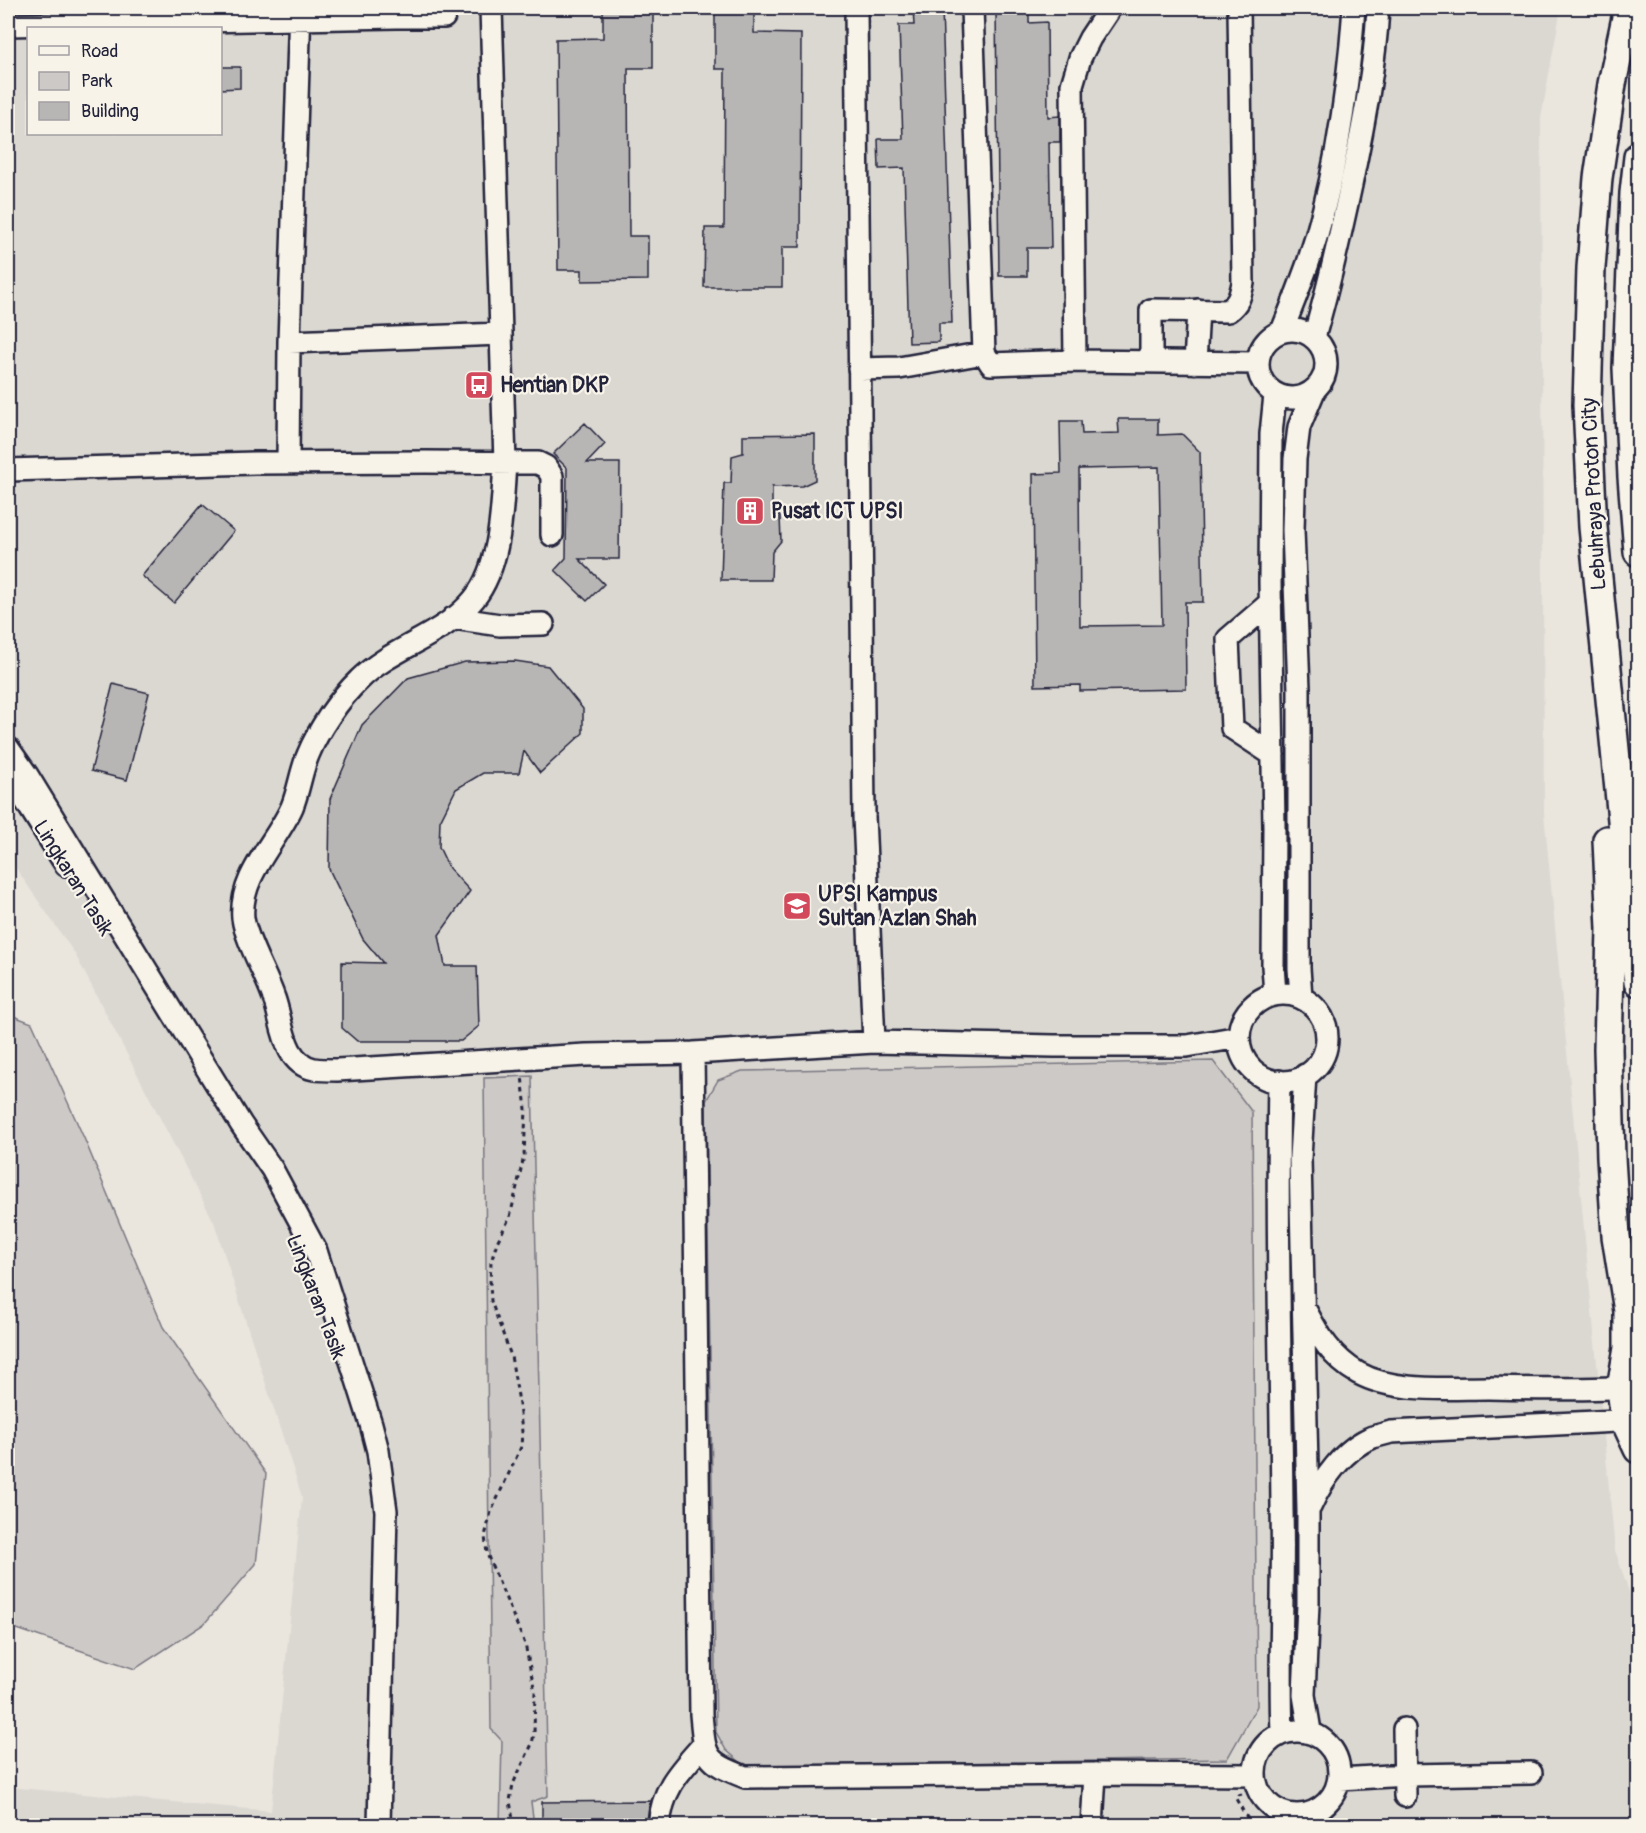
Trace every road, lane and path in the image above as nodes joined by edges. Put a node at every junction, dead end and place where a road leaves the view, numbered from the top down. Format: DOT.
graph roads {
  1 [pos="491,8"];
  2 [pos="856,8"];
  3 [pos="972,8"];
  4 [pos="1110,8"];
  5 [pos="1239,8"];
  6 [pos="1354,8"];
  7 [pos="1378,8"];
  8 [pos="1629,8"];
  9 [pos="397,12"];
  10 [pos="300,13"];
  11 [pos="444,17"];
  12 [pos="1638,17"];
  13 [pos="8,25"];
  14 [pos="1638,157"];
  15 [pos="1198,310"];
  16 [pos="1282,331"];
  17 [pos="501,334"];
  18 [pos="1314,337"];
  19 [pos="289,342"];
  20 [pos="984,353"];
  21 [pos="1075,361"];
  22 [pos="1151,363"];
  23 [pos="1195,363"];
  24 [pos="1257,363"];
  25 [pos="860,369"];
  26 [pos="1314,391"];
  27 [pos="1275,395"];
  28 [pos="288,463"];
  29 [pos="505,463"];
  30 [pos="8,470"];
  31 [pos="1632,477"];
  32 [pos="1638,511"];
  33 [pos="1593,527"];
  34 [pos="552,535"];
  35 [pos="1638,552"];
  36 [pos="1271,602"];
  37 [pos="453,618"];
  38 [pos="543,624"];
  39 [pos="8,748"];
  40 [pos="1273,755"];
  41 [pos="8,773"];
  42 [pos="1638,982"];
  43 [pos="1275,994"];
  44 [pos="1301,998"];
  45 [pos="1239,1037"];
  46 [pos="873,1042"];
  47 [pos="693,1053"];
  48 [pos="519,1059"];
  49 [pos="1305,1076"];
  50 [pos="1279,1081"];
  51 [pos="1304,1308"];
  52 [pos="1630,1388"];
  53 [pos="1532,1389"];
  54 [pos="1632,1420"];
  55 [pos="1533,1424"];
  56 [pos="1638,1449"];
  57 [pos="1308,1511"];
  58 [pos="1404,1729"];
  59 [pos="1310,1731"];
  60 [pos="1282,1733"];
  61 [pos="704,1744"];
  62 [pos="1095,1773"];
  63 [pos="1531,1773"];
  64 [pos="1406,1774"];
  65 [pos="1340,1779"];
  66 [pos="1256,1781"];
  67 [pos="1405,1796"];
  68 [pos="1283,1819"];
  69 [pos="1310,1819"];
  70 [pos="364,1826"];
  71 [pos="379,1826"];
  72 [pos="514,1826"];
  73 [pos="659,1826"];
  74 [pos="1092,1826"];
  75 [pos="1252,1826"];
  1 -- 17 [label="street"];
  2 -- 25 [label="street"];
  3 -- 20 [label="street"];
  4 -- 21 [label="street"];
  5 -- 15 [label="street"];
  6 -- 16 [label="street"];
  7 -- 18 [label="street"];
  8 -- 12 [label="street"];
  8 -- 33 [label="main road, Lebuhraya Proton City"];
  9 -- 10 [label="street"];
  9 -- 11 [label="street"];
  10 -- 13 [label="street"];
  10 -- 19 [label="street"];
  14 -- 31 [label="main road, Lebuhraya Proton City"];
  15 -- 22 [label="street"];
  15 -- 23 [label="street"];
  16 -- 18 [label="street"];
  16 -- 24 [label="street"];
  17 -- 19 [label="street"];
  17 -- 29 [label="street"];
  18 -- 26 [label="street"];
  19 -- 28 [label="street"];
  20 -- 21 [label="street"];
  20 -- 25 [label="street"];
  21 -- 22 [label="street"];
  22 -- 23 [label="street"];
  23 -- 24 [label="street"];
  24 -- 27 [label="street"];
  25 -- 46 [label="street"];
  26 -- 27 [label="street"];
  26 -- 44 [label="street"];
  27 -- 36 [label="street"];
  28 -- 29 [label="street"];
  28 -- 30 [label="street"];
  29 -- 34 [label="street"];
  29 -- 37 [label="street"];
  31 -- 32 [label="main road"];
  31 -- 35 [label="main road, Lebuhraya Proton City"];
  33 -- 42 [label="main road, Lebuhraya Proton City"];
  33 -- 52 [label="main road"];
  36 -- 40 [label="street"];
  36 -- 40 [label="street"];
  37 -- 38 [label="street"];
  37 -- 48 [label="street"];
  39 -- 71 [label="street"];
  40 -- 43 [label="street"];
  41 -- 70 [label="street, Lingkaran Tasik"];
  43 -- 44 [label="street"];
  43 -- 45 [label="street"];
  44 -- 49 [label="street"];
  45 -- 46 [label="street"];
  45 -- 50 [label="street"];
  46 -- 47 [label="street"];
  47 -- 48 [label="street"];
  47 -- 61 [label="street"];
  48 -- 72 [label="path"];
  49 -- 50 [label="street"];
  49 -- 51 [label="street"];
  50 -- 60 [label="street"];
  51 -- 53 [label="street"];
  51 -- 57 [label="street"];
  52 -- 53 [label="street"];
  52 -- 54 [label="main road"];
  53 -- 55 [label="street"];
  54 -- 55 [label="street"];
  54 -- 56 [label="main road"];
  55 -- 57 [label="street"];
  57 -- 59 [label="street"];
  58 -- 64 [label="street"];
  59 -- 60 [label="street"];
  59 -- 65 [label="street"];
  60 -- 66 [label="street"];
  61 -- 62 [label="street"];
  61 -- 73 [label="street"];
  62 -- 66 [label="street"];
  62 -- 74 [label="street"];
  63 -- 64 [label="street"];
  64 -- 65 [label="street"];
  64 -- 67 [label="street"];
  65 -- 69 [label="street"];
  66 -- 68 [label="street"];
  66 -- 75 [label="path"];
  68 -- 69 [label="street"];
}
